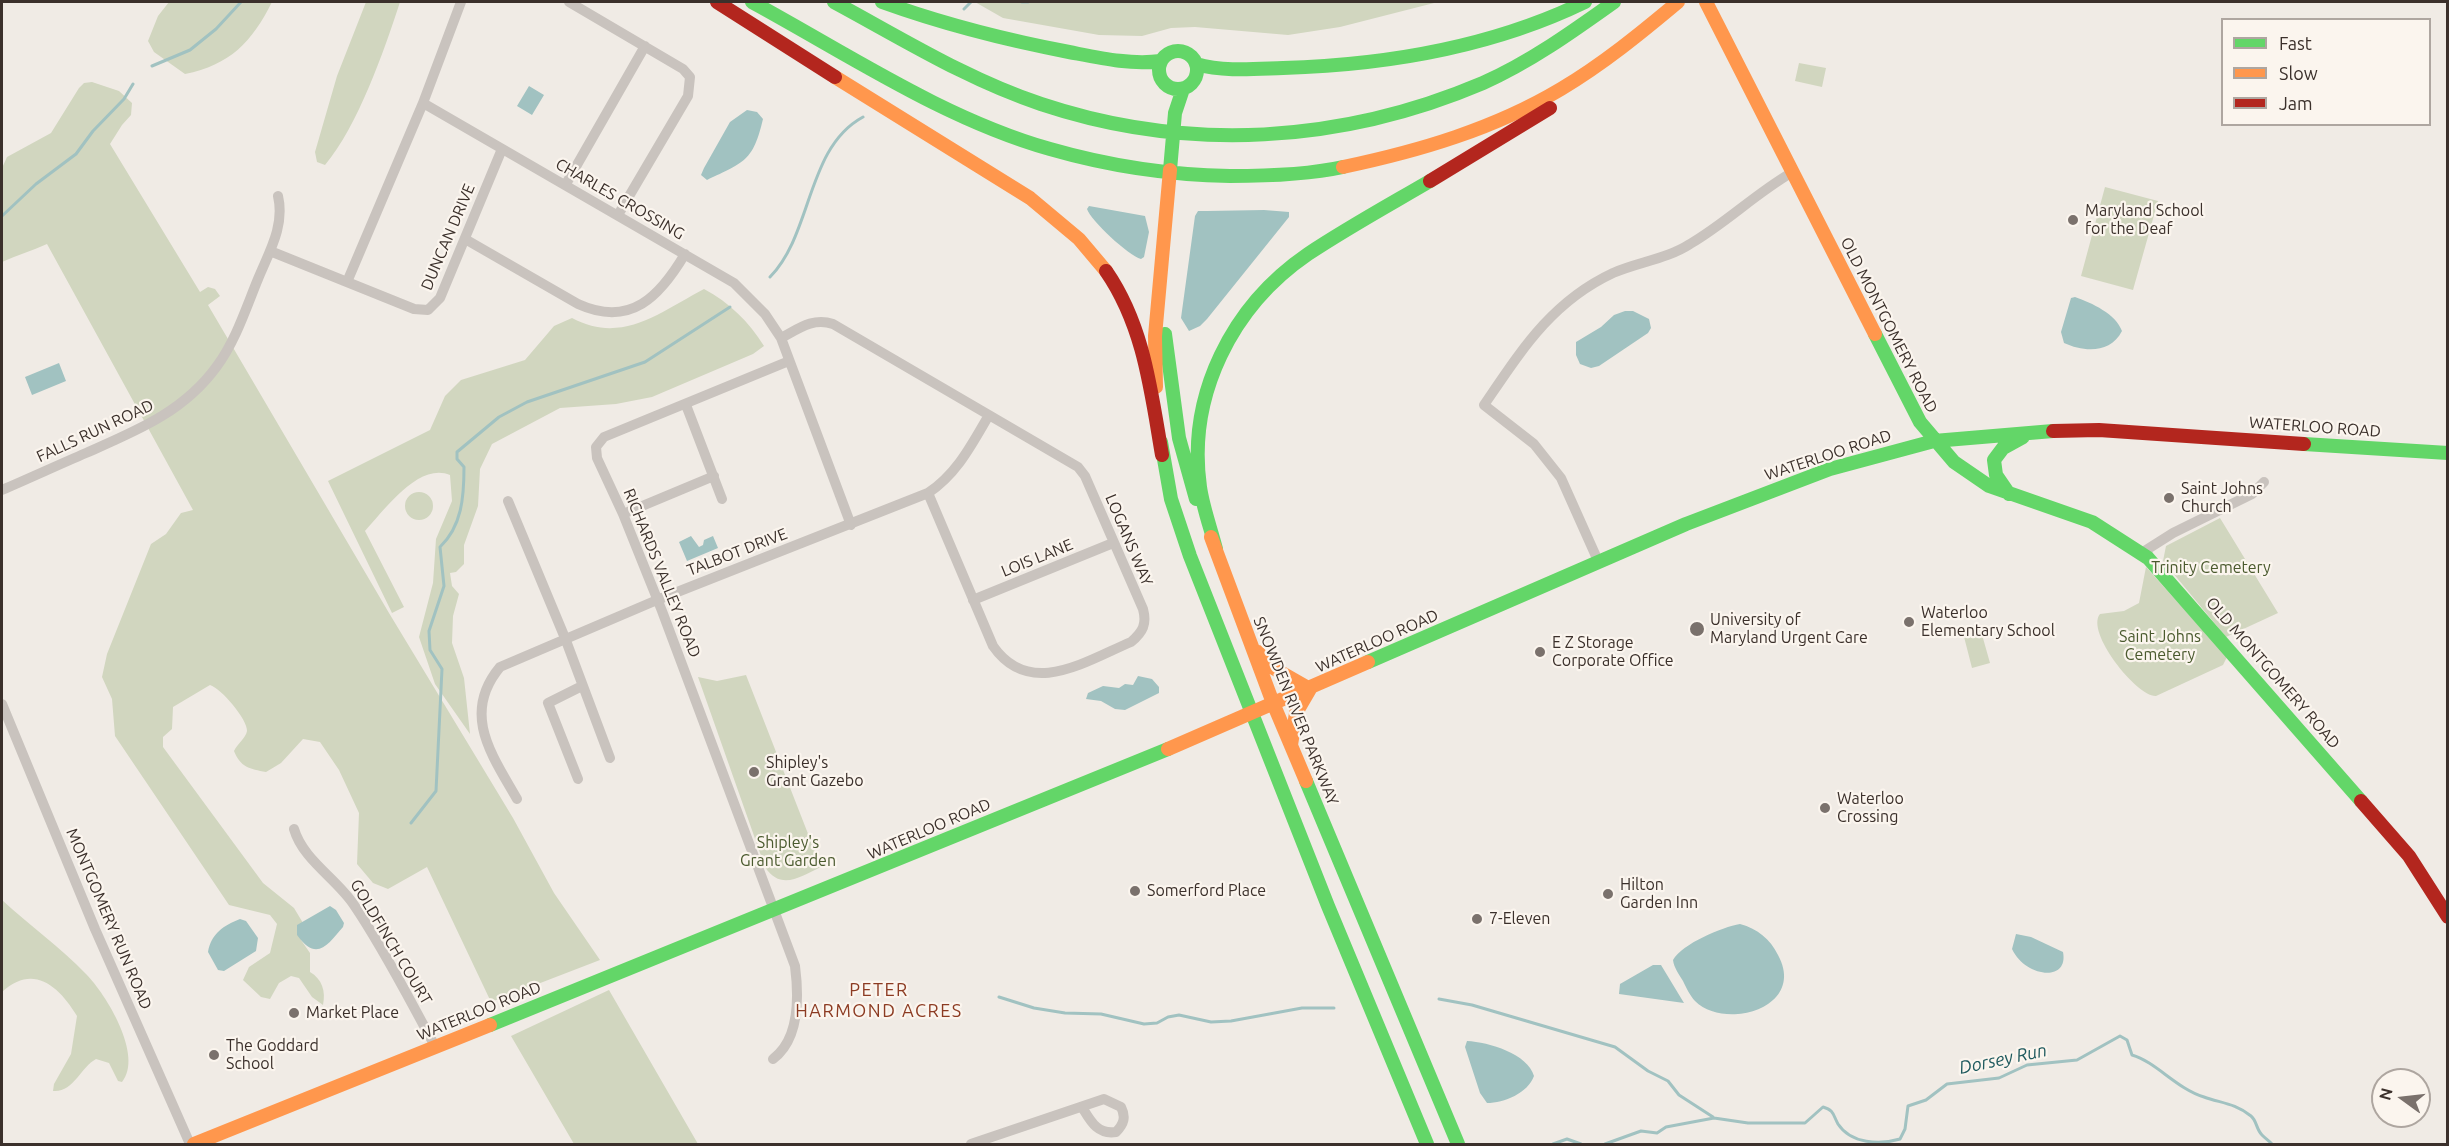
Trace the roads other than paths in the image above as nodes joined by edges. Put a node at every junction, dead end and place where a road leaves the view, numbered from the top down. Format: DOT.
graph roads {
  1 [pos="461,2"];
  2 [pos="569,2"];
  3 [pos="717,2"];
  4 [pos="752,2"];
  5 [pos="834,2"];
  6 [pos="882,2"];
  7 [pos="1585,2"];
  8 [pos="1614,2"];
  9 [pos="1678,2"];
  10 [pos="1706,2"];
  11 [pos="1647,27"];
  12 [pos="645,46"];
  13 [pos="1161,62"];
  14 [pos="1197,64"];
  15 [pos="1168,86"];
  16 [pos="1183,89"];
  17 [pos="423,103"];
  18 [pos="1175,113"];
  19 [pos="502,148"];
  20 [pos="1791,173"];
  21 [pos="566,184"];
  22 [pos="278,196"];
  23 [pos="618,215"];
  24 [pos="465,239"];
  25 [pos="270,250"];
  26 [pos="685,254"];
  27 [pos="1163,273"];
  28 [pos="347,282"];
  29 [pos="781,338"];
  30 [pos="789,361"];
  31 [pos="686,405"];
  32 [pos="989,415"];
  33 [pos="2035,432"];
  34 [pos="1934,441"];
  35 [pos="2448,453"];
  36 [pos="1162,454"];
  37 [pos="714,476"];
  38 [pos="2264,482"];
  39 [pos="2,490"];
  40 [pos="928,493"];
  41 [pos="2009,494"];
  42 [pos="722,499"];
  43 [pos="508,501"];
  44 [pos="623,514"];
  45 [pos="851,525"];
  46 [pos="1113,543"];
  47 [pos="1216,549"];
  48 [pos="2143,552"];
  49 [pos="1599,563"];
  50 [pos="657,600"];
  51 [pos="973,600"];
  52 [pos="565,638"];
  53 [pos="1251,644"];
  54 [pos="582,686"];
  55 [pos="1310,689"];
  56 [pos="1273,703"];
  57 [pos="2,704"];
  58 [pos="1251,712"];
  59 [pos="1291,746"];
  60 [pos="610,758"];
  61 [pos="578,779"];
  62 [pos="517,799"];
  63 [pos="294,829"];
  64 [pos="773,910"];
  65 [pos="2448,917"];
  66 [pos="435,1046"];
  67 [pos="773,1059"];
  68 [pos="1082,1107"];
  69 [pos="192,1144"];
  70 [pos="972,1144"];
  71 [pos="1427,1144"];
  72 [pos="1458,1144"];
  1 -- 17 [label="street"];
  2 -- 12 [label="street"];
  3 -- 36 [label="main road"];
  4 -- 11 [label="main road"];
  5 -- 8 [label="main road"];
  6 -- 13 [label="main road"];
  7 -- 14 [label="main road"];
  9 -- 11 [label="main road"];
  10 -- 20 [label="main road, OLD MONTGOMERY ROAD"];
  11 -- 47 [label="main road"];
  12 -- 21 [label="street"];
  12 -- 23 [label="street"];
  13 -- 14 [label="main road"];
  13 -- 15 [label="main road, SNOWDEN RIVER PARKWAY"];
  14 -- 16 [label="main road, SNOWDEN RIVER PARKWAY"];
  15 -- 16 [label="main road"];
  15 -- 18 [label="main road, SNOWDEN RIVER PARKWAY"];
  16 -- 18 [label="main road, SNOWDEN RIVER PARKWAY"];
  17 -- 19 [label="street, CHARLES CROSSING"];
  17 -- 28 [label="street"];
  18 -- 27 [label="main road, SNOWDEN RIVER PARKWAY"];
  19 -- 21 [label="street, CHARLES CROSSING"];
  19 -- 24 [label="street, DUNCAN DRIVE"];
  20 -- 34 [label="main road, OLD MONTGOMERY ROAD"];
  20 -- 49 [label="street"];
  21 -- 23 [label="street, CHARLES CROSSING"];
  22 -- 25 [label="street, FALLS RUN ROAD"];
  23 -- 26 [label="street, CHARLES CROSSING"];
  24 -- 26 [label="street"];
  24 -- 28 [label="street, DUNCAN DRIVE"];
  25 -- 28 [label="street, DUNCAN DRIVE"];
  25 -- 39 [label="street, FALLS RUN ROAD"];
  26 -- 29 [label="street, CHARLES CROSSING"];
  27 -- 36 [label="main road, SNOWDEN RIVER PARKWAY"];
  27 -- 47 [label="main road, SNOWDEN RIVER PARKWAY"];
  29 -- 30 [label="street, CHARLES CROSSING"];
  29 -- 32 [label="street, LOGANS WAY"];
  30 -- 31 [label="street, RICHARDS VALLEY ROAD"];
  30 -- 45 [label="street, CHARLES CROSSING"];
  31 -- 37 [label="street"];
  31 -- 44 [label="street, RICHARDS VALLEY ROAD"];
  32 -- 40 [label="street, TALBOT DRIVE"];
  32 -- 46 [label="street, LOGANS WAY"];
  33 -- 34 [label="main road, WATERLOO ROAD"];
  33 -- 35 [label="main road, WATERLOO ROAD"];
  33 -- 41 [label="main road"];
  34 -- 41 [label="main road, OLD MONTGOMERY ROAD"];
  34 -- 49 [label="main road, WATERLOO ROAD"];
  36 -- 58 [label="main road, SNOWDEN RIVER PARKWAY"];
  37 -- 42 [label="street"];
  37 -- 44 [label="street"];
  38 -- 48 [label="street"];
  40 -- 45 [label="street, TALBOT DRIVE"];
  40 -- 51 [label="street, LOGANS WAY"];
  41 -- 48 [label="main road, OLD MONTGOMERY ROAD"];
  43 -- 52 [label="street"];
  44 -- 50 [label="street, RICHARDS VALLEY ROAD"];
  45 -- 50 [label="street, TALBOT DRIVE"];
  46 -- 51 [label="street, LOIS LANE"];
  46 -- 51 [label="street, LOGANS WAY"];
  47 -- 53 [label="main road, SNOWDEN RIVER PARKWAY"];
  48 -- 65 [label="main road, OLD MONTGOMERY ROAD"];
  49 -- 55 [label="main road, WATERLOO ROAD"];
  50 -- 52 [label="street, TALBOT DRIVE"];
  50 -- 64 [label="street, RICHARDS VALLEY ROAD"];
  52 -- 54 [label="street"];
  52 -- 62 [label="street, TALBOT DRIVE"];
  53 -- 55 [label="main road"];
  53 -- 56 [label="main road, SNOWDEN RIVER PARKWAY"];
  54 -- 60 [label="street"];
  54 -- 61 [label="street"];
  55 -- 56 [label="main road, WATERLOO ROAD"];
  55 -- 59 [label="main road"];
  56 -- 58 [label="main road, WATERLOO ROAD"];
  56 -- 59 [label="main road, SNOWDEN RIVER PARKWAY"];
  57 -- 69 [label="street, MONTGOMERY RUN ROAD"];
  58 -- 64 [label="main road, WATERLOO ROAD"];
  58 -- 71 [label="main road, SNOWDEN RIVER PARKWAY"];
  59 -- 72 [label="main road, SNOWDEN RIVER PARKWAY"];
  63 -- 66 [label="street, GOLDFINCH COURT"];
  64 -- 66 [label="main road, WATERLOO ROAD"];
  64 -- 67 [label="street, RICHARDS VALLEY ROAD"];
  66 -- 69 [label="main road, WATERLOO ROAD"];
  68 -- 70 [label="street"];
}
